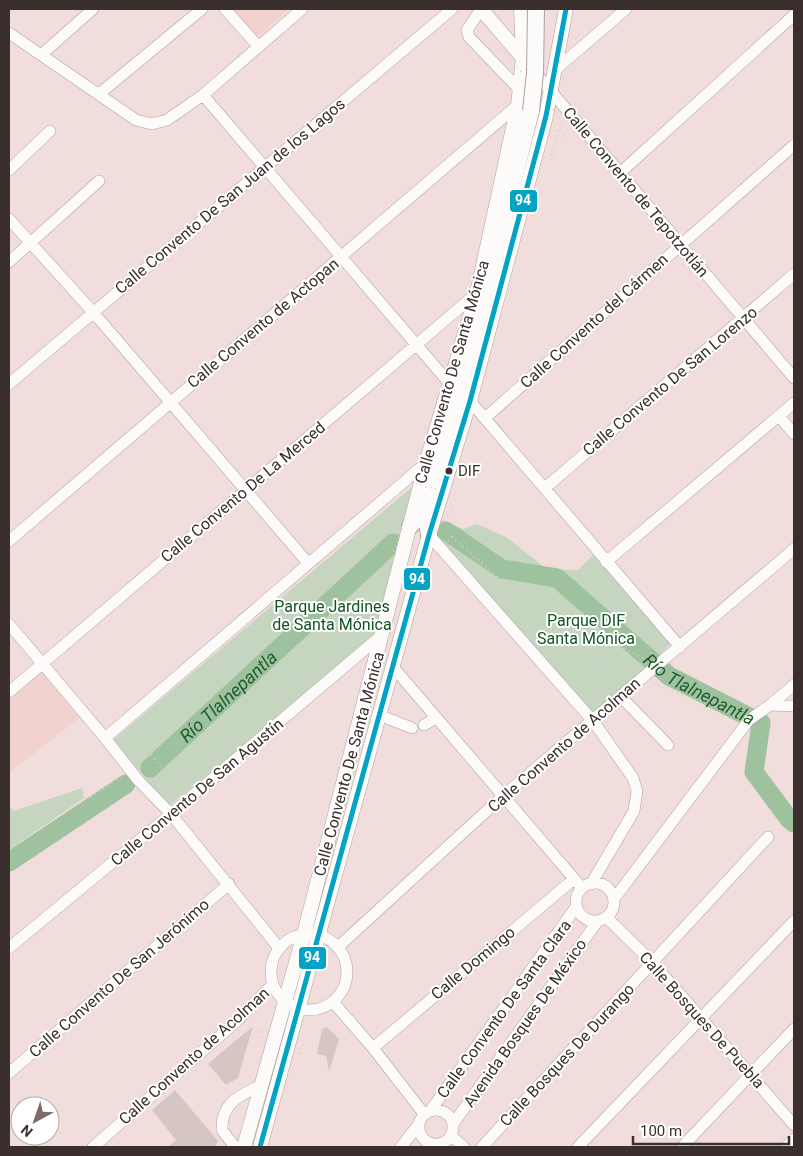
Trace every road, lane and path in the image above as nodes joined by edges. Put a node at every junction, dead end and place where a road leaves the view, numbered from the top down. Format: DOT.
graph roads {
  1 [pos="93,9"];
  2 [pos="202,9"];
  3 [pos="225,9"];
  4 [pos="302,9"];
  5 [pos="452,9"];
  6 [pos="481,9"];
  7 [pos="521,9"];
  8 [pos="536,9"];
  9 [pos="566,9"];
  10 [pos="574,9"];
  11 [pos="626,9"];
  12 [pos="794,15"];
  13 [pos="9,32"];
  14 [pos="562,32"];
  15 [pos="258,46"];
  16 [pos="41,55"];
  17 [pos="523,58"];
  18 [pos="555,70"];
  19 [pos="520,90"];
  20 [pos="551,91"];
  21 [pos="99,94"];
  22 [pos="203,95"];
  23 [pos="518,105"];
  24 [pos="574,119"];
  25 [pos="562,121"];
  26 [pos="50,131"];
  27 [pos="794,145"];
  28 [pos="266,166"];
  29 [pos="9,170"];
  30 [pos="620,172"];
  31 [pos="99,181"];
  32 [pos="9,219"];
  33 [pos="30,244"];
  34 [pos="680,244"];
  35 [pos="342,257"];
  36 [pos="9,262"];
  37 [pos="794,274"];
  38 [pos="477,293"];
  39 [pos="93,312"];
  40 [pos="743,318"];
  41 [pos="416,347"];
  42 [pos="793,377"];
  43 [pos="9,384"];
  44 [pos="459,394"];
  45 [pos="170,401"];
  46 [pos="794,403"];
  47 [pos="780,416"];
  48 [pos="485,418"];
  49 [pos="794,434"];
  50 [pos="426,463"];
  51 [pos="411,482"];
  52 [pos="545,488"];
  53 [pos="246,489"];
  54 [pos="455,495"];
  55 [pos="425,510"];
  56 [pos="410,526"];
  57 [pos="429,535"];
  58 [pos="9,542"];
  59 [pos="454,547"];
  60 [pos="794,549"];
  61 [pos="606,562"];
  62 [pos="308,563"];
  63 [pos="603,582"];
  64 [pos="9,624"];
  65 [pos="650,629"];
  66 [pos="383,634"];
  67 [pos="663,643"];
  68 [pos="680,647"];
  69 [pos="645,659"];
  70 [pos="43,664"];
  71 [pos="393,667"];
  72 [pos="641,679"];
  73 [pos="794,685"];
  74 [pos="9,692"];
  75 [pos="621,697"];
  76 [pos="600,698"];
  77 [pos="794,706"];
  78 [pos="766,708"];
  79 [pos="380,715"];
  80 [pos="436,718"];
  81 [pos="749,720"];
  82 [pos="593,721"];
  83 [pos="424,725"];
  84 [pos="412,728"];
  85 [pos="105,738"];
  86 [pos="668,745"];
  87 [pos="134,775"];
  88 [pos="174,783"];
  89 [pos="503,796"];
  90 [pos="171,814"];
  91 [pos="9,821"];
  92 [pos="768,837"];
  93 [pos="574,879"];
  94 [pos="229,884"];
  95 [pos="587,886"];
  96 [pos="614,898"];
  97 [pos="576,907"];
  98 [pos="602,920"];
  99 [pos="794,921"];
  100 [pos="311,934"];
  101 [pos="338,947"];
  102 [pos="9,948"];
  103 [pos="279,948"];
  104 [pos="652,962"];
  105 [pos="273,984"];
  106 [pos="285,1002"];
  107 [pos="333,1002"];
  108 [pos="298,1008"];
  109 [pos="701,1017"];
  110 [pos="239,1019"];
  111 [pos="263,1029"];
  112 [pos="794,1029"];
  113 [pos="373,1048"];
  114 [pos="9,1073"];
  115 [pos="750,1075"];
  116 [pos="261,1085"];
  117 [pos="428,1112"];
  118 [pos="419,1124"];
  119 [pos="794,1125"];
  120 [pos="452,1130"];
  121 [pos="794,1139"];
  122 [pos="435,1146"];
  123 [pos="93,1147"];
  124 [pos="235,1147"];
  125 [pos="244,1147"];
  126 [pos="260,1147"];
  127 [pos="401,1147"];
  128 [pos="464,1147"];
  129 [pos="482,1147"];
  130 [pos="578,1147"];
  131 [pos="682,1147"];
  132 [pos="786,1147"];
  1 -- 16 [label="street"];
  2 -- 21 [label="street"];
  3 -- 15 [label="street"];
  4 -- 15 [label="street"];
  5 -- 28 [label="street, Calle Convento De San Juan de los Lagos"];
  6 -- 17 [label="main road, Calle Convento de Tepotzotlán"];
  6 -- 19 [label="street"];
  7 -- 17 [label="main road, Calle Convento De Santa Mónica"];
  8 -- 44 [label="highway, bridge"];
  9 -- 14 [label="main road, Calle Convento De Santa Mónica"];
  10 -- 14 [label="main road, Calle Convento De Santa Mónica"];
  11 -- 18 [label="street"];
  12 -- 30 [label="street"];
  13 -- 16 [label="street"];
  14 -- 18 [label="main road, Calle Convento De Santa Mónica"];
  15 -- 22 [label="street"];
  16 -- 21 [label="street"];
  17 -- 19 [label="main road, Calle Convento De Santa Mónica"];
  17 -- 20 [label="street, Calle Convento de Tepotzotlán"];
  18 -- 20 [label="main road, Calle Convento De Santa Mónica"];
  19 -- 23 [label="main road, Calle Convento De Santa Mónica"];
  20 -- 24 [label="street, Calle Convento de Tepotzotlán"];
  20 -- 44 [label="main road, Calle Convento De Santa Mónica"];
  21 -- 22 [label="street"];
  22 -- 28 [label="street"];
  23 -- 35 [label="street, Calle Convento de Actopan"];
  23 -- 38 [label="main road, Calle Convento De Santa Mónica"];
  24 -- 25 [label="path"];
  24 -- 30 [label="street, Calle Convento de Tepotzotlán"];
  26 -- 29 [label="street"];
  27 -- 34 [label="street, Calle Convento del Cármen"];
  28 -- 35 [label="street"];
  28 -- 39 [label="street, Calle Convento De San Juan de los Lagos"];
  30 -- 34 [label="street, Calle Convento de Tepotzotlán"];
  31 -- 33 [label="street"];
  32 -- 33 [label="street"];
  33 -- 36 [label="street"];
  33 -- 39 [label="street"];
  34 -- 40 [label="street, Calle Convento de Tepotzotlán"];
  34 -- 48 [label="street, Calle Convento del Cármen"];
  35 -- 41 [label="street"];
  35 -- 45 [label="street, Calle Convento de Actopan"];
  37 -- 40 [label="street, Calle Convento De San Lorenzo"];
  38 -- 41 [label="street, Calle Convento De La Merced"];
  38 -- 44 [label="main road, Calle Convento De Santa Mónica"];
  39 -- 43 [label="street, Calle Convento De San Juan de los Lagos"];
  39 -- 45 [label="street"];
  40 -- 42 [label="street, Calle Convento de Tepotzotlán"];
  40 -- 52 [label="street, Calle Convento De San Lorenzo"];
  41 -- 44 [label="street"];
  41 -- 53 [label="street, Calle Convento De La Merced"];
  44 -- 48 [label="street"];
  44 -- 50 [label="main road, Calle Convento De Santa Mónica"];
  44 -- 55 [label="highway"];
  44 -- 57 [label="main road, Calle Convento De Santa Mónica"];
  45 -- 53 [label="street"];
  45 -- 58 [label="street, Calle Convento de Actopan"];
  46 -- 47 [label="street"];
  47 -- 49 [label="street"];
  47 -- 61 [label="street"];
  48 -- 52 [label="street"];
  50 -- 56 [label="main road, Calle Convento De Santa Mónica"];
  50 -- 62 [label="street"];
  51 -- 54 [label="path, bridge"];
  52 -- 61 [label="street"];
  53 -- 62 [label="street"];
  53 -- 70 [label="street, Calle Convento De La Merced"];
  55 -- 56 [label="highway"];
  55 -- 57 [label="highway"];
  56 -- 66 [label="main road, Calle Convento De Santa Mónica"];
  57 -- 71 [label="main road, Calle Convento De Santa Mónica"];
  57 -- 82 [label="street"];
  59 -- 69 [label="path"];
  60 -- 68 [label="street, Calle Convento de Acolman"];
  61 -- 68 [label="street"];
  62 -- 85 [label="street"];
  63 -- 65 [label="path"];
  64 -- 70 [label="street"];
  66 -- 90 [label="street, Calle Convento De San Agustín"];
  66 -- 100 [label="main road, Calle Convento De Santa Mónica"];
  67 -- 69 [label="path"];
  68 -- 72 [label="street, Calle Convento de Acolman"];
  69 -- 76 [label="path"];
  70 -- 74 [label="street, Calle Convento De La Merced"];
  70 -- 85 [label="street"];
  71 -- 79 [label="main road, Calle Convento De Santa Mónica"];
  71 -- 80 [label="street"];
  72 -- 75 [label="street, Calle Convento de Acolman"];
  72 -- 81 [label="path"];
  73 -- 78 [label="street"];
  75 -- 82 [label="street, Calle Convento de Acolman"];
  75 -- 86 [label="street"];
  77 -- 78 [label="street"];
  78 -- 81 [label="street"];
  79 -- 84 [label="street"];
  79 -- 100 [label="main road, Calle Convento De Santa Mónica"];
  80 -- 83 [label="street"];
  80 -- 89 [label="street"];
  81 -- 96 [label="street"];
  82 -- 89 [label="street, Calle Convento de Acolman"];
  82 -- 95 [label="street"];
  85 -- 87 [label="street"];
  87 -- 90 [label="street"];
  87 -- 91 [label="path"];
  88 -- 88 [label="path"];
  89 -- 93 [label="street"];
  89 -- 101 [label="street, Calle Convento de Acolman"];
  90 -- 94 [label="street"];
  90 -- 102 [label="street, Calle Convento De San Agustín"];
  92 -- 104 [label="street, Calle Bosques De Durango"];
  93 -- 95 [label="street"];
  93 -- 113 [label="street, Calle Domingo"];
  94 -- 103 [label="street"];
  94 -- 114 [label="street, Calle Convento De San Jerónimo"];
  95 -- 96 [label="street"];
  95 -- 97 [label="street"];
  96 -- 98 [label="street"];
  97 -- 98 [label="street"];
  97 -- 117 [label="street, Calle Convento De Santa Clara"];
  98 -- 104 [label="street, Calle Bosques De Puebla"];
  98 -- 120 [label="street, Avenida Bosques De México"];
  99 -- 109 [label="street"];
  100 -- 101 [label="street"];
  100 -- 103 [label="street"];
  100 -- 106 [label="main road, Calle Convento De Santa Mónica"];
  100 -- 108 [label="main road, Calle Convento De Santa Mónica"];
  101 -- 107 [label="street"];
  103 -- 105 [label="street"];
  104 -- 109 [label="street, Calle Bosques De Puebla"];
  104 -- 129 [label="street, Calle Bosques De Durango"];
  105 -- 106 [label="street"];
  105 -- 110 [label="street, Calle Convento de Acolman"];
  106 -- 108 [label="street"];
  106 -- 116 [label="main road, Calle Convento De Santa Mónica"];
  107 -- 108 [label="street"];
  107 -- 113 [label="street"];
  108 -- 126 [label="main road, Calle Convento De Santa Mónica"];
  109 -- 115 [label="street, Calle Bosques De Puebla"];
  109 -- 130 [label="street"];
  110 -- 111 [label="path"];
  110 -- 123 [label="street, Calle Convento de Acolman"];
  112 -- 115 [label="street"];
  113 -- 117 [label="street"];
  115 -- 119 [label="street, Calle Bosques De Puebla"];
  115 -- 131 [label="street"];
  116 -- 124 [label="street"];
  116 -- 125 [label="main road, Calle Convento De Santa Mónica"];
  117 -- 118 [label="street"];
  117 -- 120 [label="street"];
  118 -- 122 [label="street"];
  118 -- 127 [label="street"];
  120 -- 122 [label="street"];
  120 -- 128 [label="street"];
  121 -- 132 [label="street"];
}
